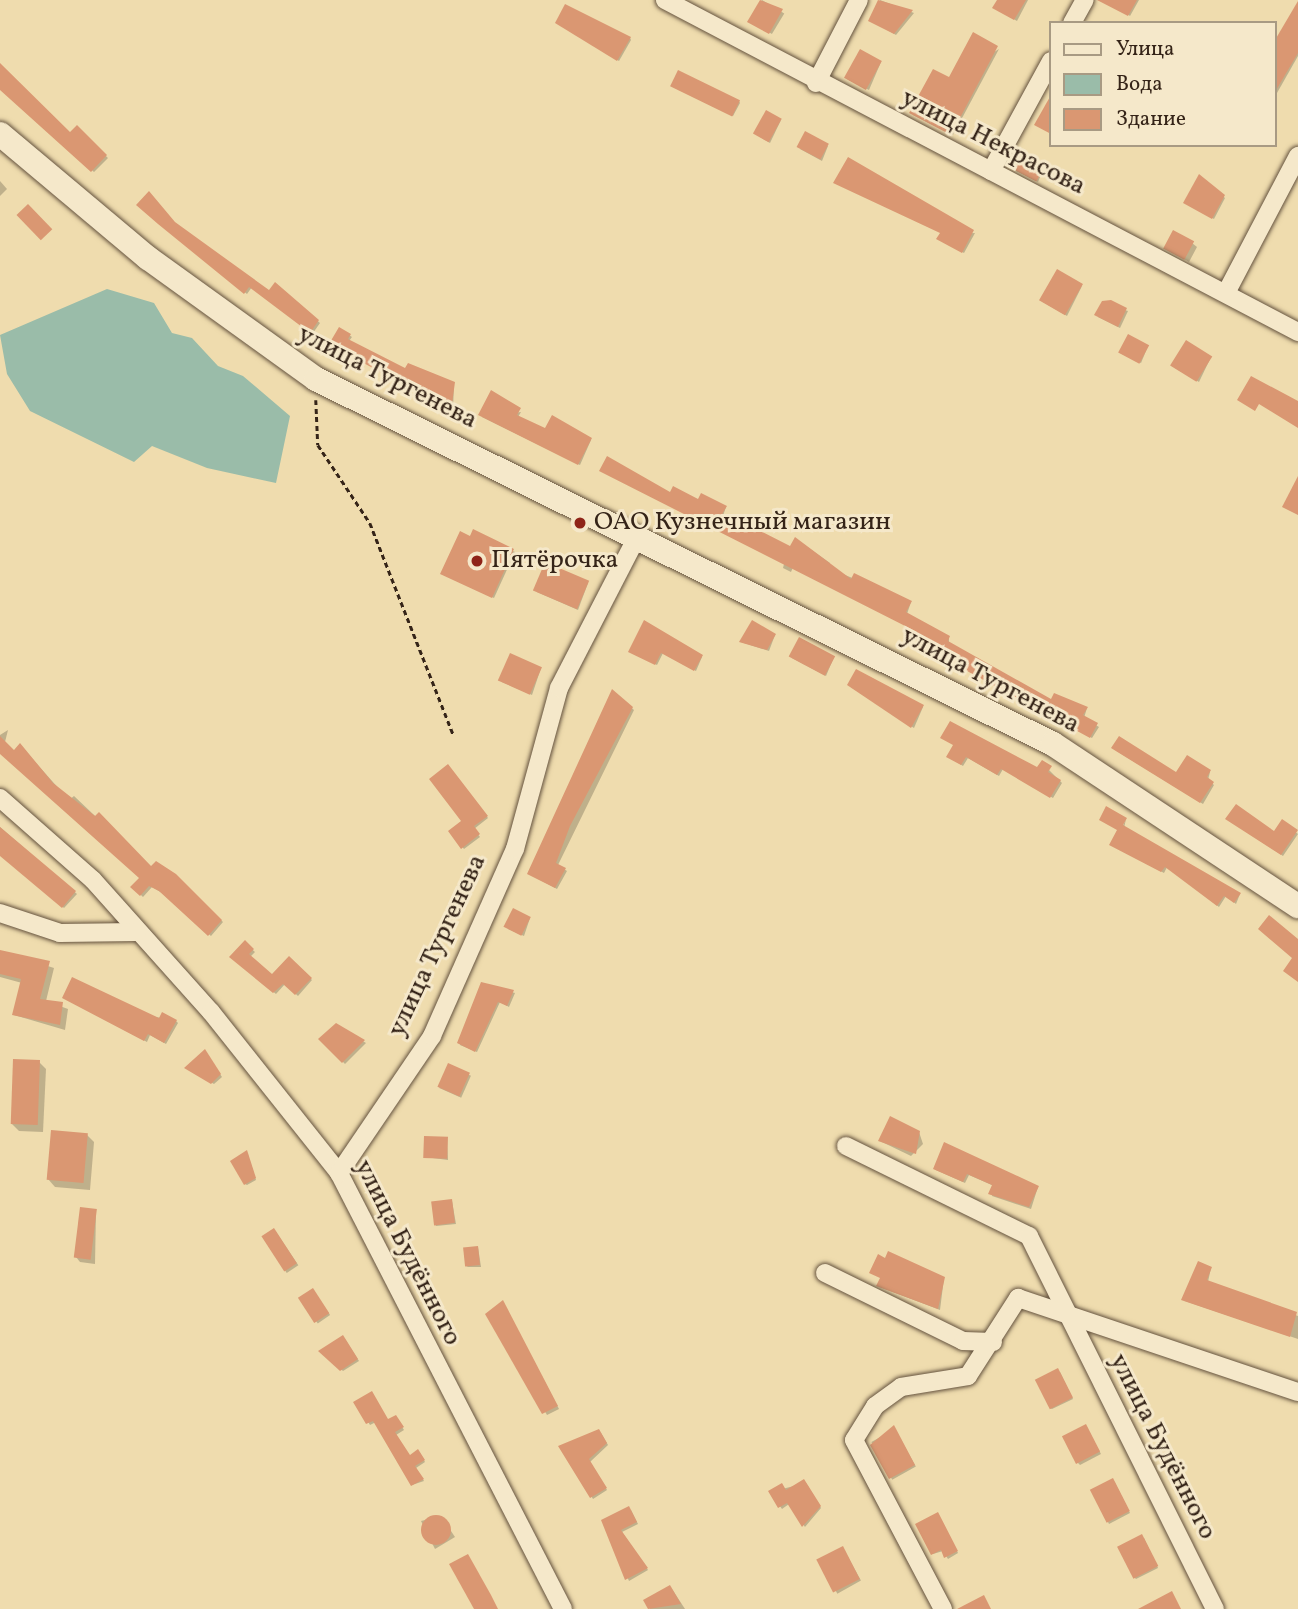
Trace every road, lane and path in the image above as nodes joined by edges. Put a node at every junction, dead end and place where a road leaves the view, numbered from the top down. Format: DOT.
graph roads {
  1 [pos="665,0"];
  2 [pos="859,0"];
  3 [pos="1085,0"];
  4 [pos="1073,21"];
  5 [pos="1050,63"];
  6 [pos="816,83"];
  7 [pos="0,134"];
  8 [pos="1298,156"];
  9 [pos="991,171"];
  10 [pos="1226,293"];
  11 [pos="1298,332"];
  12 [pos="316,379"];
  13 [pos="638,536"];
  14 [pos="454,736"];
  15 [pos="0,798"];
  16 [pos="1298,906"];
  17 [pos="0,913"];
  18 [pos="137,932"];
  19 [pos="846,1146"];
  20 [pos="339,1173"];
  21 [pos="825,1273"];
  22 [pos="1063,1308"];
  23 [pos="993,1342"];
  24 [pos="1298,1392"];
  25 [pos="564,1609"];
  26 [pos="943,1609"];
  27 [pos="1215,1609"];
  1 -- 6 [label="street, улица Некрасова"];
  2 -- 6 [label="street"];
  3 -- 4 [label="street"];
  5 -- 9 [label="street"];
  6 -- 9 [label="street, улица Некрасова"];
  7 -- 12 [label="street, улица Тургенева"];
  8 -- 10 [label="street"];
  9 -- 10 [label="street, улица Некрасова"];
  10 -- 11 [label="street, улица Некрасова"];
  12 -- 13 [label="street, улица Тургенева"];
  12 -- 14 [label="path"];
  13 -- 16 [label="street, улица Тургенева"];
  13 -- 20 [label="street, улица Тургенева"];
  15 -- 18 [label="street, улица Будённого"];
  17 -- 18 [label="street"];
  18 -- 20 [label="street, улица Будённого"];
  19 -- 22 [label="street, улица Будённого"];
  20 -- 25 [label="street, улица Будённого"];
  21 -- 23 [label="street"];
  22 -- 23 [label="street, улица Будённого"];
  22 -- 24 [label="street, улица Будённого"];
  22 -- 27 [label="street, улица Будённого"];
  23 -- 26 [label="street, улица Будённого"];
}
